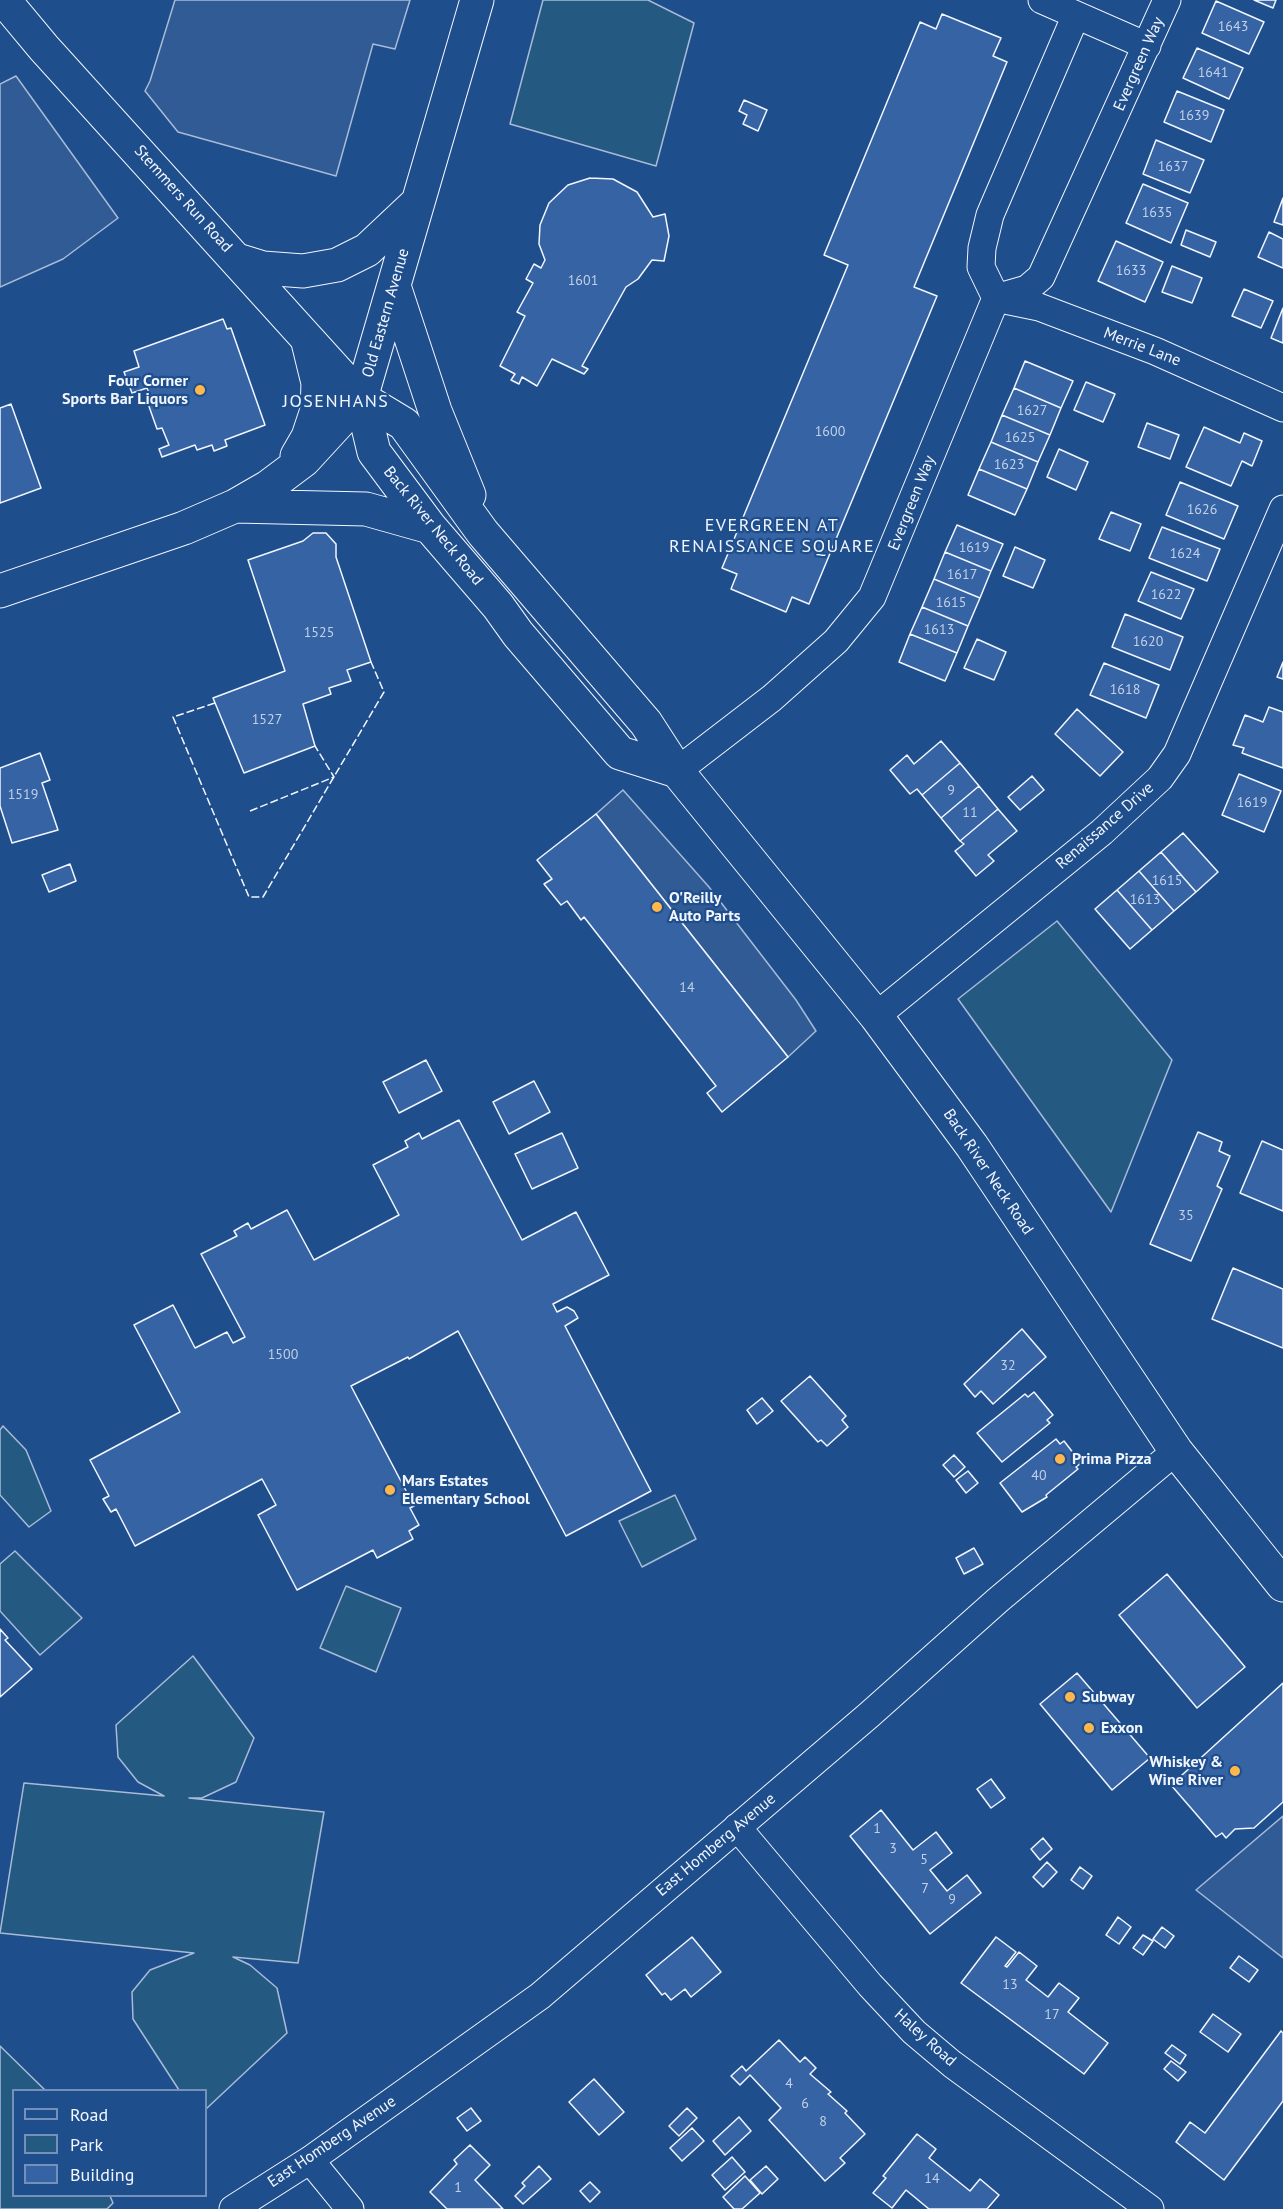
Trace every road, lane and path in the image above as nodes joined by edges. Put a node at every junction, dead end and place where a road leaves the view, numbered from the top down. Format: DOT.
graph roads {
  1 [pos="4,0"];
  2 [pos="477,0"];
  3 [pos="1042,0"];
  4 [pos="1167,0"];
  5 [pos="1076,15"];
  6 [pos="1147,46"];
  7 [pos="418,202"];
  8 [pos="237,260"];
  9 [pos="394,286"];
  10 [pos="996,298"];
  11 [pos="307,337"];
  12 [pos="361,398"];
  13 [pos="1283,408"];
  14 [pos="287,472"];
  15 [pos="235,506"];
  16 [pos="1283,509"];
  17 [pos="430,527"];
  18 [pos="483,533"];
  19 [pos="0,591"];
  20 [pos="676,771"];
  21 [pos="876,1016"];
  22 [pos="1176,1451"];
  23 [pos="1283,1585"];
  24 [pos="737,1827"];
  25 [pos="310,2160"];
  26 [pos="233,2209"];
  27 [pos="350,2209"];
  28 [pos="1150,2209"];
  1 -- 8 [label="street, Stemmers Run Road"];
  2 -- 7 [label="street, Old Eastern Avenue"];
  3 -- 5 [label="street"];
  4 -- 6 [label="street, Evergreen Way"];
  5 -- 6 [label="street"];
  5 -- 10 [label="street"];
  6 -- 10 [label="street, Evergreen Way"];
  7 -- 8 [label="street"];
  7 -- 9 [label="street, Old Eastern Avenue"];
  8 -- 11 [label="street, Stemmers Run Road"];
  9 -- 12 [label="street, Old Eastern Avenue"];
  9 -- 18 [label="street"];
  10 -- 13 [label="street, Merrie Lane"];
  10 -- 20 [label="street, Evergreen Way"];
  11 -- 12 [label="street, Stemmers Run Road"];
  11 -- 14 [label="street"];
  12 -- 14 [label="street, Old Eastern Avenue"];
  12 -- 17 [label="street, Back River Neck Road"];
  12 -- 18 [label="street, Back River Neck Road"];
  14 -- 15 [label="street, Old Eastern Avenue"];
  15 -- 17 [label="street"];
  15 -- 19 [label="street, Old Eastern Avenue"];
  16 -- 21 [label="street, Renaissance Drive"];
  17 -- 20 [label="street, Back River Neck Road"];
  18 -- 20 [label="street, Back River Neck Road"];
  20 -- 21 [label="street, Back River Neck Road"];
  21 -- 22 [label="street, Back River Neck Road"];
  22 -- 23 [label="street, Back River Neck Road"];
  22 -- 24 [label="street, East Homberg Avenue"];
  24 -- 25 [label="street, East Homberg Avenue"];
  24 -- 28 [label="street, Haley Road"];
  25 -- 26 [label="street, East Homberg Avenue"];
  25 -- 27 [label="street"];
}
